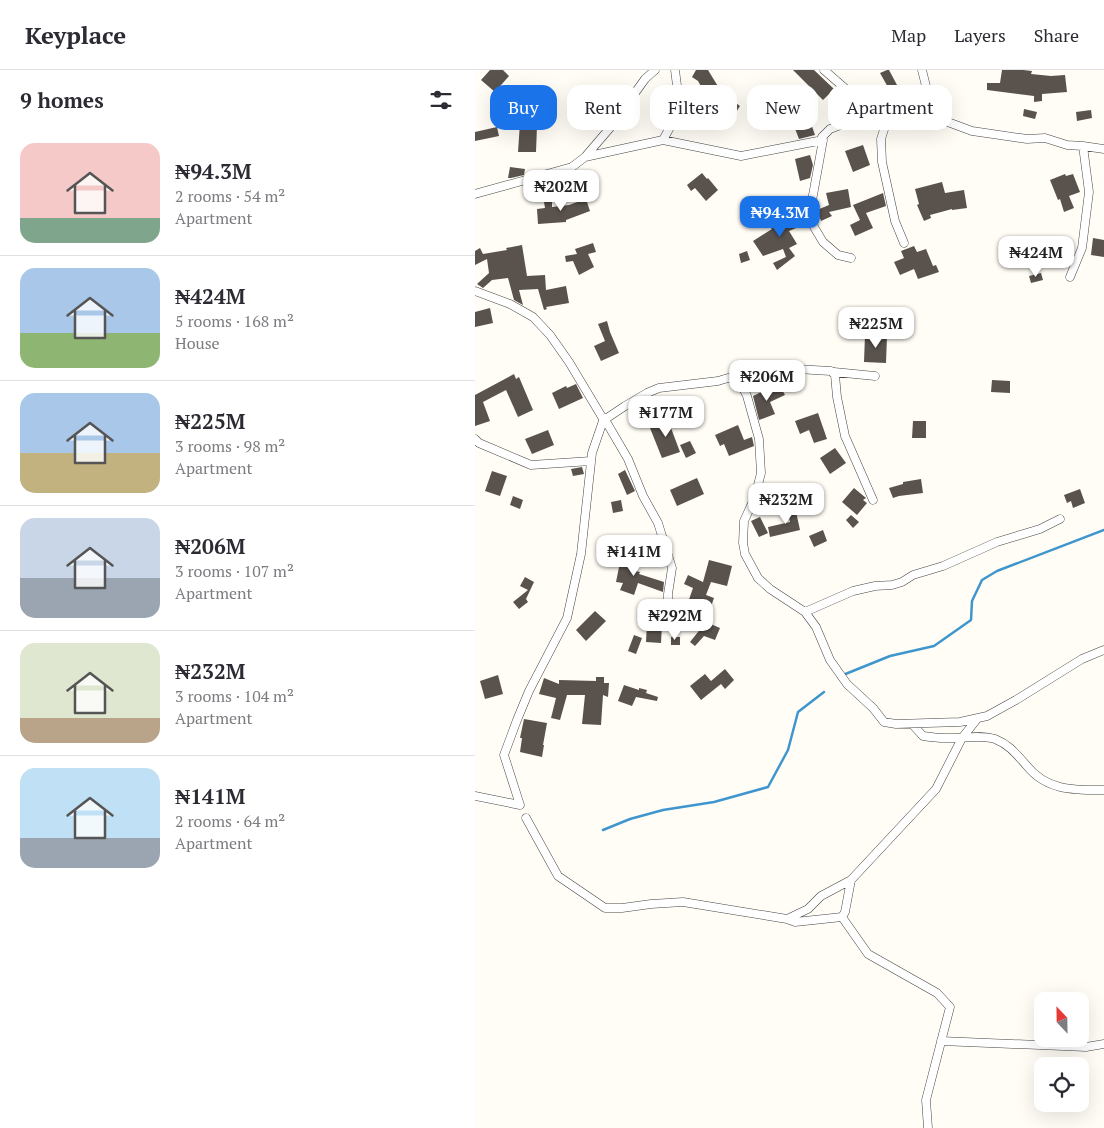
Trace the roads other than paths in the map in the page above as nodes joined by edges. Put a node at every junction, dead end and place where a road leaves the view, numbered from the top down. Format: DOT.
graph roads {
  1 [pos="655,70"];
  2 [pos="675,70"];
  3 [pos="824,70"];
  4 [pos="922,70"];
  5 [pos="842,85"];
  6 [pos="926,85"];
  7 [pos="952,124"];
  8 [pos="829,130"];
  9 [pos="884,130"];
  10 [pos="663,140"];
  11 [pos="823,140"];
  12 [pos="1083,146"];
  13 [pos="1104,148"];
  14 [pos="585,158"];
  15 [pos="475,194"];
  16 [pos="904,243"];
  17 [pos="851,258"];
  18 [pos="1070,277"];
  19 [pos="475,291"];
  20 [pos="834,372"];
  21 [pos="875,376"];
  22 [pos="734,379"];
  23 [pos="604,418"];
  24 [pos="475,439"];
  25 [pos="591,460"];
  26 [pos="873,500"];
  27 [pos="1060,519"];
  28 [pos="805,612"];
  29 [pos="668,623"];
  30 [pos="1104,650"];
  31 [pos="977,718"];
  32 [pos="912,724"];
  33 [pos="962,738"];
  34 [pos="1104,790"];
  35 [pos="475,796"];
  36 [pos="526,818"];
  37 [pos="851,880"];
  38 [pos="842,917"];
  39 [pos="787,919"];
  40 [pos="941,1040"];
  41 [pos="1104,1044"];
  42 [pos="927,1128"];
  1 -- 14 [label="street"];
  2 -- 10 [label="street"];
  3 -- 5 [label="street"];
  4 -- 6 [label="street"];
  7 -- 12 [label="street"];
  8 -- 11 [label="street"];
  9 -- 16 [label="street"];
  10 -- 11 [label="street"];
  10 -- 14 [label="street"];
  11 -- 17 [label="street"];
  12 -- 13 [label="street"];
  12 -- 18 [label="street"];
  14 -- 15 [label="street"];
  19 -- 23 [label="street"];
  20 -- 21 [label="street"];
  20 -- 22 [label="street"];
  20 -- 26 [label="street"];
  22 -- 23 [label="street"];
  22 -- 28 [label="street"];
  23 -- 25 [label="street"];
  23 -- 29 [label="street"];
  24 -- 25 [label="street"];
  25 -- 35 [label="street"];
  27 -- 28 [label="street"];
  28 -- 32 [label="street"];
  30 -- 31 [label="street"];
  31 -- 32 [label="street"];
  31 -- 33 [label="street"];
  32 -- 33 [label="street"];
  33 -- 34 [label="street"];
  33 -- 37 [label="street"];
  36 -- 39 [label="street"];
  37 -- 38 [label="street"];
  37 -- 39 [label="street"];
  38 -- 39 [label="street"];
  38 -- 40 [label="street"];
  40 -- 41 [label="street"];
  40 -- 42 [label="street"];
}
